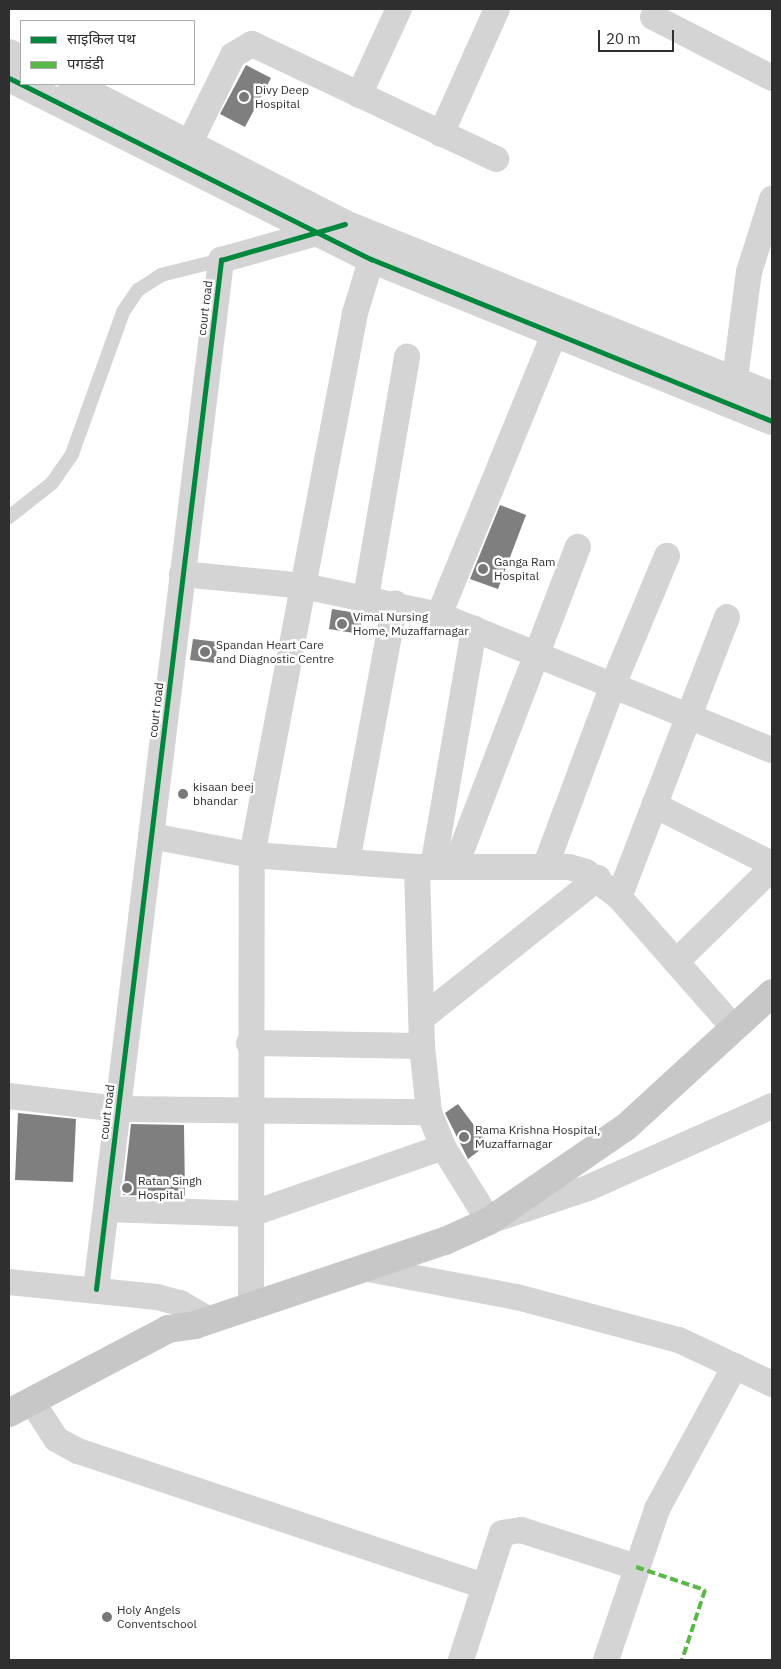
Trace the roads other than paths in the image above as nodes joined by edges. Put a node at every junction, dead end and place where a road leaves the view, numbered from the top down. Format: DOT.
graph roads {
  1 [pos="398,9"];
  2 [pos="497,9"];
  3 [pos="653,17"];
  4 [pos="772,78"];
  5 [pos="26,85"];
  6 [pos="74,85"];
  7 [pos="359,95"];
  8 [pos="441,134"];
  9 [pos="184,152"];
  10 [pos="496,159"];
  11 [pos="772,199"];
  12 [pos="344,224"];
  13 [pos="319,234"];
  14 [pos="375,248"];
  15 [pos="221,260"];
  16 [pos="560,321"];
  17 [pos="407,356"];
  18 [pos="733,392"];
  19 [pos="772,396"];
  20 [pos="772,421"];
  21 [pos="9,517"];
  22 [pos="578,547"];
  23 [pos="667,556"];
  24 [pos="182,574"];
  25 [pos="304,586"];
  26 [pos="366,597"];
  27 [pos="395,602"];
  28 [pos="439,615"];
  29 [pos="727,617"];
  30 [pos="474,629"];
  31 [pos="535,653"];
  32 [pos="613,685"];
  33 [pos="688,716"];
  34 [pos="772,750"];
  35 [pos="654,805"];
  36 [pos="150,836"];
  37 [pos="252,855"];
  38 [pos="347,862"];
  39 [pos="772,866"];
  40 [pos="435,867"];
  41 [pos="545,867"];
  42 [pos="598,878"];
  43 [pos="619,897"];
  44 [pos="676,962"];
  45 [pos="772,994"];
  46 [pos="422,1018"];
  47 [pos="734,1028"];
  48 [pos="249,1043"];
  49 [pos="422,1046"];
  50 [pos="9,1096"];
  51 [pos="772,1106"];
  52 [pos="118,1109"];
  53 [pos="429,1112"];
  54 [pos="250,1113"];
  55 [pos="443,1147"];
  56 [pos="106,1208"];
  57 [pos="251,1214"];
  58 [pos="489,1221"];
  59 [pos="363,1268"];
  60 [pos="9,1282"];
  61 [pos="96,1290"];
  62 [pos="251,1304"];
  63 [pos="202,1323"];
  64 [pos="735,1366"];
  65 [pos="772,1384"];
  66 [pos="9,1413"];
  67 [pos="40,1414"];
  68 [pos="9,1432"];
  69 [pos="636,1567"];
  70 [pos="483,1586"];
  71 [pos="461,1660"];
  72 [pos="606,1660"];
  1 -- 7 [label="street"];
  2 -- 8 [label="street"];
  3 -- 4 [label="street"];
  5 -- 9 [label="street"];
  6 -- 9 [label="street"];
  7 -- 8 [label="street"];
  7 -- 9 [label="street"];
  8 -- 10 [label="street"];
  9 -- 12 [label="street"];
  9 -- 13 [label="street"];
  11 -- 18 [label="street"];
  12 -- 13 [label="street"];
  12 -- 14 [label="street"];
  13 -- 14 [label="street"];
  13 -- 15 [label="street"];
  14 -- 16 [label="street"];
  14 -- 25 [label="street"];
  15 -- 21 [label="lane"];
  15 -- 24 [label="street, court road"];
  16 -- 18 [label="street"];
  16 -- 28 [label="street"];
  17 -- 26 [label="street"];
  18 -- 19 [label="street"];
  18 -- 20 [label="street"];
  22 -- 31 [label="street"];
  23 -- 32 [label="street"];
  24 -- 25 [label="street"];
  24 -- 36 [label="street, court road"];
  25 -- 26 [label="street"];
  25 -- 37 [label="street"];
  26 -- 27 [label="street"];
  27 -- 28 [label="street"];
  27 -- 38 [label="street"];
  28 -- 30 [label="street"];
  29 -- 33 [label="street"];
  30 -- 31 [label="street"];
  30 -- 40 [label="street"];
  31 -- 32 [label="street"];
  31 -- 40 [label="street"];
  32 -- 33 [label="street"];
  32 -- 41 [label="street"];
  33 -- 34 [label="street"];
  33 -- 35 [label="street"];
  35 -- 39 [label="street"];
  35 -- 43 [label="street"];
  36 -- 37 [label="street"];
  36 -- 52 [label="street, court road"];
  37 -- 38 [label="street"];
  37 -- 48 [label="street"];
  38 -- 40 [label="street"];
  39 -- 44 [label="street"];
  40 -- 41 [label="street"];
  40 -- 46 [label="street"];
  41 -- 42 [label="street"];
  42 -- 43 [label="street"];
  42 -- 46 [label="street"];
  43 -- 44 [label="street"];
  44 -- 47 [label="street"];
  45 -- 47 [label="main road"];
  46 -- 49 [label="street"];
  47 -- 58 [label="main road"];
  48 -- 49 [label="street"];
  48 -- 54 [label="street"];
  49 -- 53 [label="street"];
  50 -- 52 [label="street"];
  51 -- 58 [label="street"];
  52 -- 54 [label="street"];
  52 -- 56 [label="street, court road"];
  53 -- 54 [label="street"];
  53 -- 55 [label="street"];
  54 -- 57 [label="street"];
  55 -- 57 [label="street"];
  55 -- 58 [label="street"];
  56 -- 57 [label="street"];
  56 -- 61 [label="street, court road"];
  57 -- 62 [label="street"];
  58 -- 59 [label="main road"];
  59 -- 62 [label="main road"];
  59 -- 64 [label="street"];
  60 -- 61 [label="street"];
  61 -- 63 [label="street"];
  62 -- 63 [label="main road"];
  63 -- 66 [label="main road"];
  63 -- 67 [label="main road"];
  64 -- 65 [label="street"];
  64 -- 69 [label="street"];
  67 -- 68 [label="main road"];
  67 -- 70 [label="street"];
  69 -- 70 [label="street"];
  69 -- 72 [label="street"];
  70 -- 71 [label="street"];
}
